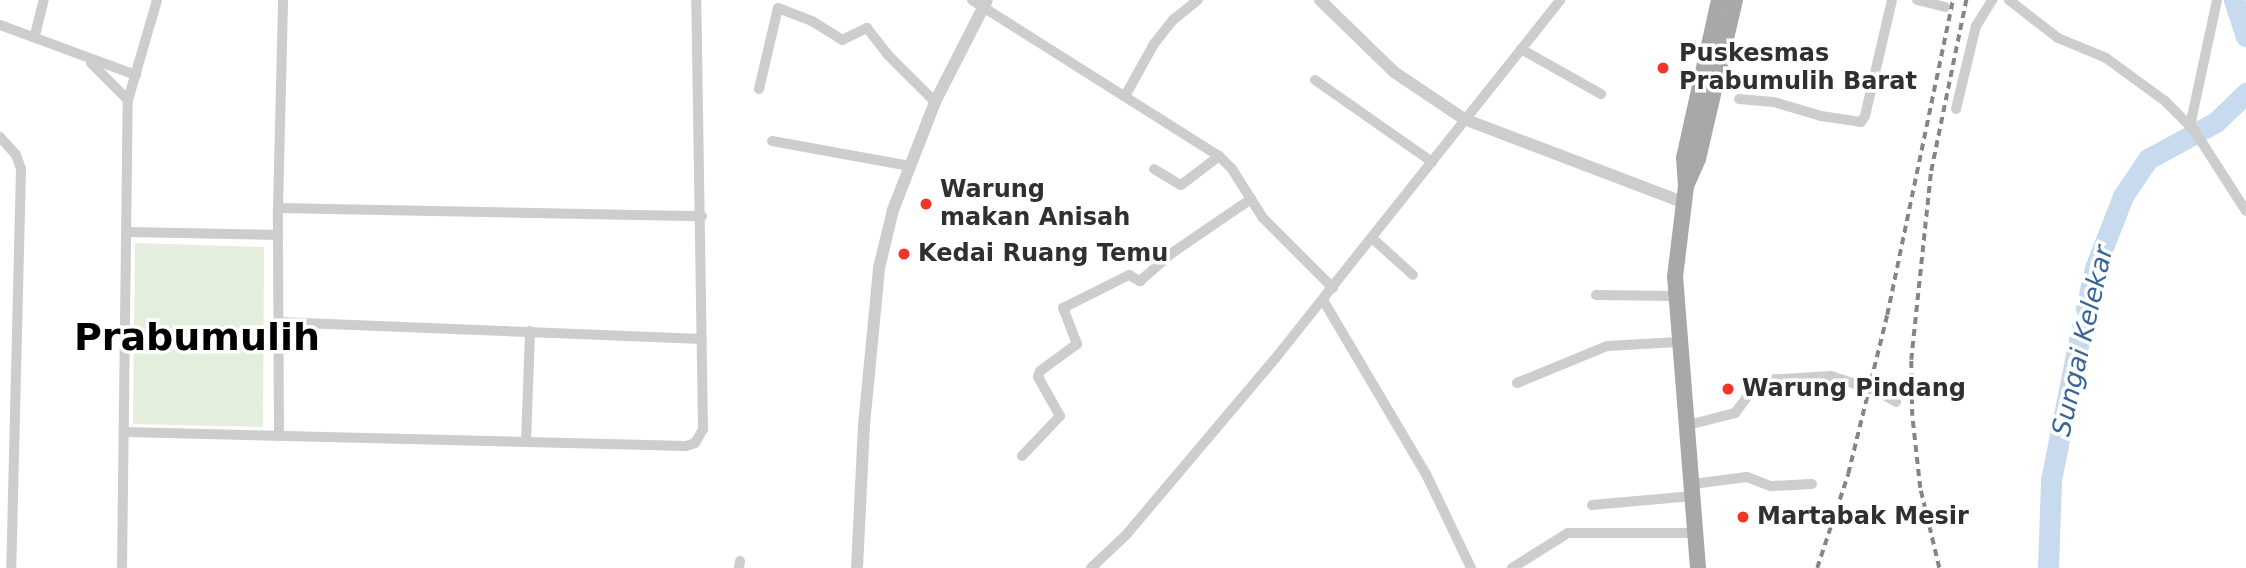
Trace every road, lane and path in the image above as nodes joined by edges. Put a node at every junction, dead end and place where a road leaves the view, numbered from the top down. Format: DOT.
graph roads {
  1 [pos="44,0"];
  2 [pos="157,0"];
  3 [pos="283,0"];
  4 [pos="696,0"];
  5 [pos="972,0"];
  6 [pos="1198,0"];
  7 [pos="1320,0"];
  8 [pos="1560,0"];
  9 [pos="1719,0"];
  10 [pos="1735,0"];
  11 [pos="1892,0"];
  12 [pos="1917,0"];
  13 [pos="1992,0"];
  14 [pos="2009,0"];
  15 [pos="2217,0"];
  16 [pos="778,4"];
  17 [pos="985,4"];
  18 [pos="1945,7"];
  19 [pos="0,25"];
  20 [pos="35,35"];
  21 [pos="1521,49"];
  22 [pos="85,58"];
  23 [pos="136,75"];
  24 [pos="1315,80"];
  25 [pos="759,89"];
  26 [pos="1601,94"];
  27 [pos="1125,96"];
  28 [pos="1739,99"];
  29 [pos="128,100"];
  30 [pos="935,102"];
  31 [pos="1956,109"];
  32 [pos="1464,119"];
  33 [pos="2192,128"];
  34 [pos="0,137"];
  35 [pos="772,141"];
  36 [pos="1219,156"];
  37 [pos="1432,162"];
  38 [pos="911,166"];
  39 [pos="1154,169"];
  40 [pos="1685,194"];
  41 [pos="1251,199"];
  42 [pos="278,208"];
  43 [pos="2246,211"];
  44 [pos="702,216"];
  45 [pos="127,232"];
  46 [pos="278,235"];
  47 [pos="1372,238"];
  48 [pos="1413,275"];
  49 [pos="1333,288"];
  50 [pos="1595,295"];
  51 [pos="1676,296"];
  52 [pos="1323,300"];
  53 [pos="278,321"];
  54 [pos="530,331"];
  55 [pos="702,339"];
  56 [pos="1679,342"];
  57 [pos="1517,383"];
  58 [pos="1896,402"];
  59 [pos="1688,425"];
  60 [pos="125,432"];
  61 [pos="279,436"];
  62 [pos="526,442"];
  63 [pos="1022,456"];
  64 [pos="1812,484"];
  65 [pos="1693,490"];
  66 [pos="1592,505"];
  67 [pos="1695,534"];
  68 [pos="12,537"];
  69 [pos="0,543"];
  70 [pos="11,568"];
  71 [pos="122,568"];
  72 [pos="857,568"];
  73 [pos="1091,568"];
  74 [pos="1471,568"];
  75 [pos="1512,568"];
  76 [pos="1698,568"];
  1 -- 20 [label="street"];
  2 -- 23 [label="street"];
  3 -- 42 [label="street"];
  4 -- 44 [label="street"];
  5 -- 17 [label="street"];
  6 -- 27 [label="street"];
  7 -- 32 [label="street"];
  8 -- 21 [label="street"];
  9 -- 40 [label="main road"];
  10 -- 40 [label="main road"];
  11 -- 28 [label="street"];
  12 -- 18 [label="street"];
  13 -- 31 [label="street"];
  14 -- 33 [label="street"];
  15 -- 33 [label="street"];
  16 -- 25 [label="street"];
  16 -- 30 [label="street"];
  17 -- 27 [label="street"];
  17 -- 30 [label="street"];
  19 -- 20 [label="street"];
  20 -- 22 [label="street"];
  21 -- 26 [label="street"];
  21 -- 32 [label="street"];
  22 -- 23 [label="street"];
  22 -- 29 [label="street"];
  23 -- 29 [label="street"];
  24 -- 37 [label="street"];
  27 -- 36 [label="street"];
  29 -- 45 [label="street"];
  30 -- 38 [label="street"];
  32 -- 37 [label="street"];
  32 -- 40 [label="street"];
  33 -- 43 [label="street"];
  34 -- 68 [label="street"];
  35 -- 38 [label="street"];
  36 -- 39 [label="street"];
  36 -- 41 [label="street"];
  37 -- 47 [label="street"];
  38 -- 72 [label="street"];
  40 -- 51 [label="main road"];
  41 -- 49 [label="street"];
  41 -- 63 [label="street"];
  42 -- 44 [label="street"];
  42 -- 46 [label="street"];
  44 -- 55 [label="street"];
  45 -- 46 [label="street"];
  45 -- 60 [label="street"];
  46 -- 53 [label="street"];
  47 -- 48 [label="street"];
  47 -- 49 [label="street"];
  49 -- 52 [label="street"];
  50 -- 51 [label="street"];
  51 -- 56 [label="main road"];
  52 -- 73 [label="street"];
  52 -- 74 [label="street"];
  53 -- 54 [label="street"];
  53 -- 61 [label="street"];
  54 -- 55 [label="street"];
  54 -- 62 [label="street"];
  55 -- 62 [label="street"];
  56 -- 57 [label="street"];
  56 -- 59 [label="main road"];
  58 -- 59 [label="street"];
  59 -- 65 [label="main road"];
  60 -- 61 [label="street"];
  60 -- 71 [label="street"];
  61 -- 62 [label="street"];
  64 -- 65 [label="street"];
  65 -- 66 [label="street"];
  65 -- 67 [label="main road"];
  67 -- 75 [label="street"];
  67 -- 76 [label="main road"];
  68 -- 69 [label="street"];
  68 -- 70 [label="street"];
}
